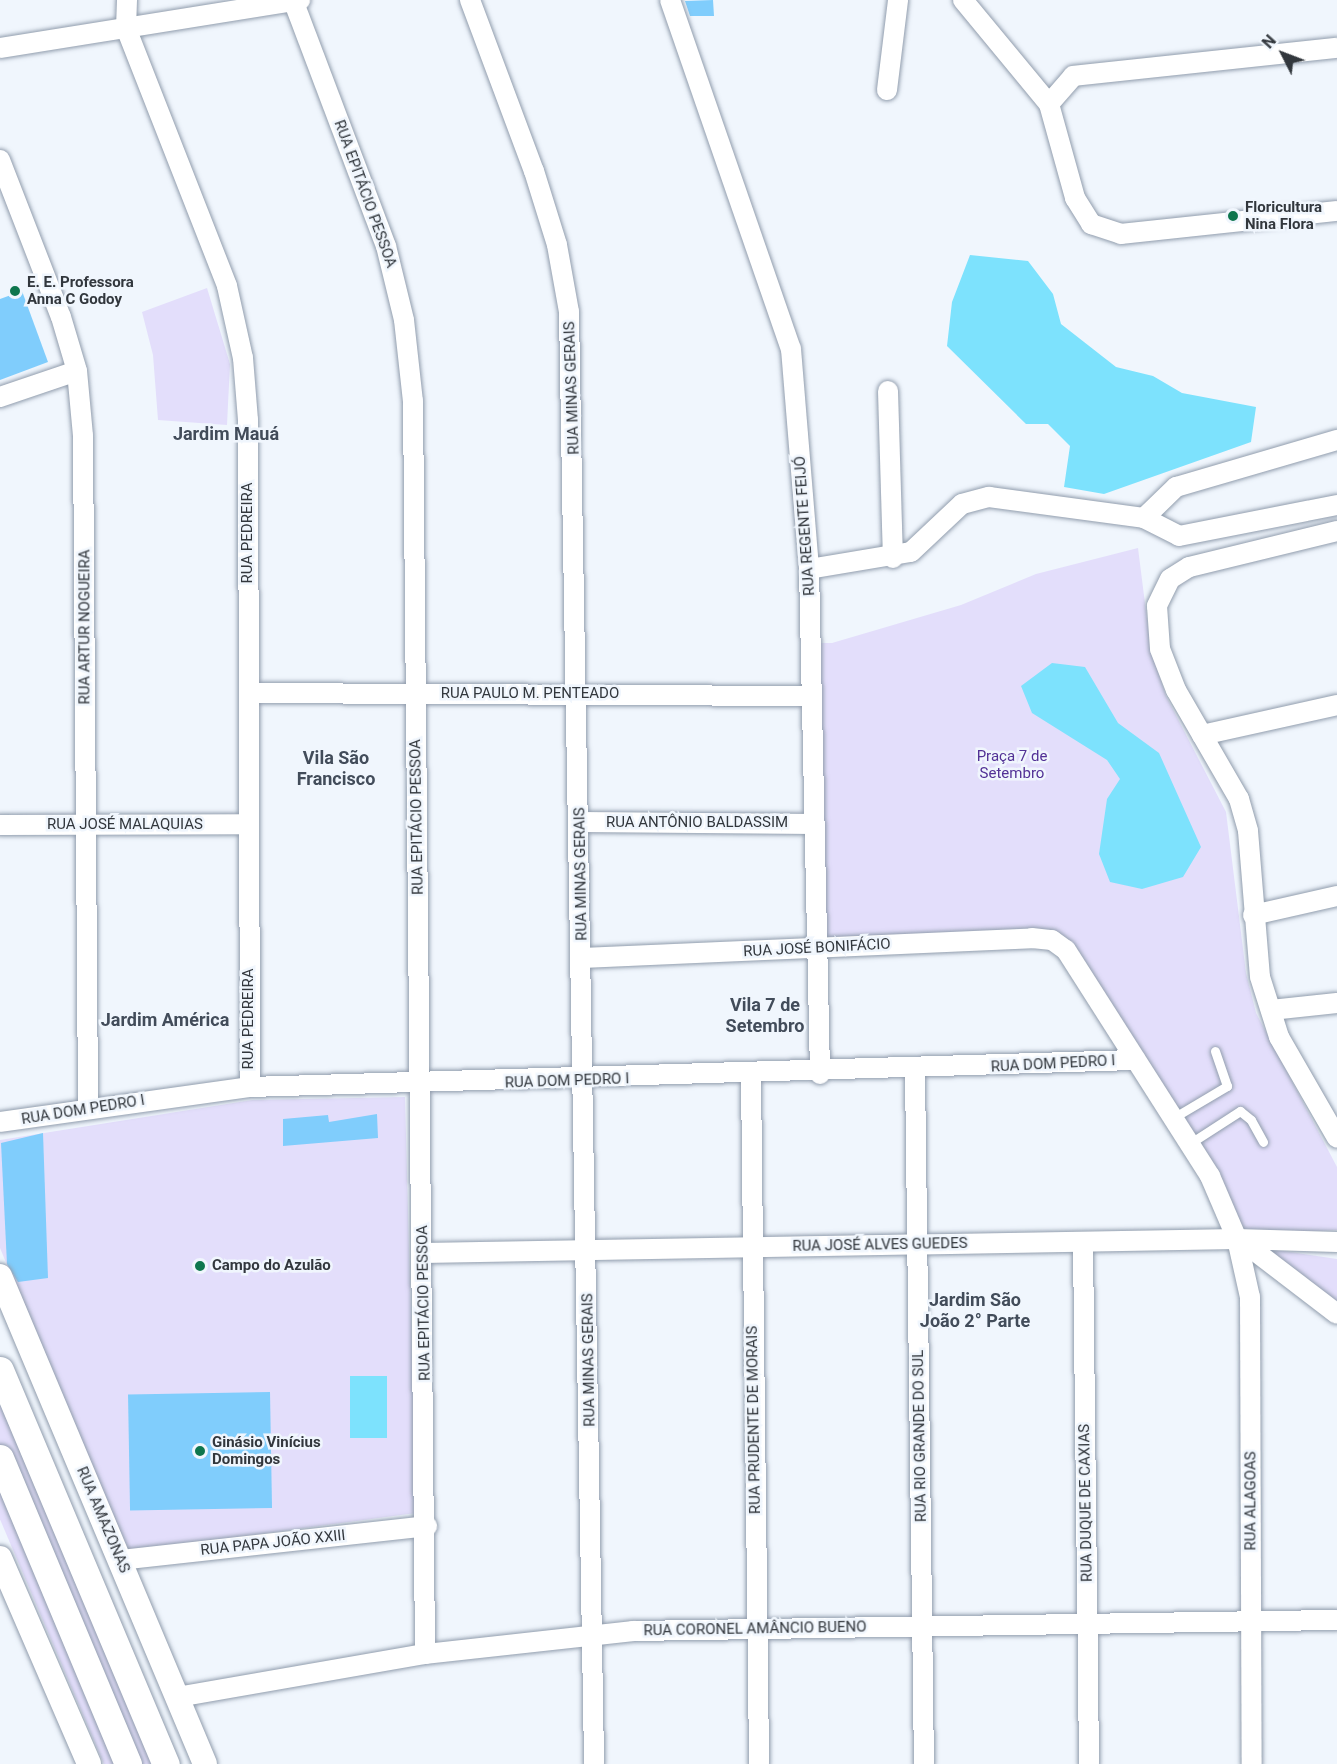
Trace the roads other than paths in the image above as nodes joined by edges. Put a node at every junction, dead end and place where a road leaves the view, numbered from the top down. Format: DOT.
graph roads {
  1 [pos="127,0"];
  2 [pos="295,0"];
  3 [pos="470,0"];
  4 [pos="670,0"];
  5 [pos="898,0"];
  6 [pos="963,0"];
  7 [pos="126,28"];
  8 [pos="0,48"];
  9 [pos="1337,48"];
  10 [pos="887,90"];
  11 [pos="1050,104"];
  12 [pos="0,160"];
  13 [pos="5,190"];
  14 [pos="1337,211"];
  15 [pos="77,371"];
  16 [pos="888,391"];
  17 [pos="0,396"];
  18 [pos="1337,440"];
  19 [pos="1337,505"];
  20 [pos="1144,518"];
  21 [pos="1337,531"];
  22 [pos="893,558"];
  23 [pos="809,569"];
  24 [pos="249,693"];
  25 [pos="416,694"];
  26 [pos="578,695"];
  27 [pos="812,696"];
  28 [pos="1337,705"];
  29 [pos="1202,735"];
  30 [pos="580,822"];
  31 [pos="249,824"];
  32 [pos="814,824"];
  33 [pos="0,825"];
  34 [pos="86,825"];
  35 [pos="1337,896"];
  36 [pos="1253,915"];
  37 [pos="817,948"];
  38 [pos="582,958"];
  39 [pos="1337,1003"];
  40 [pos="1271,1010"];
  41 [pos="1215,1051"];
  42 [pos="1136,1060"];
  43 [pos="915,1071"];
  44 [pos="820,1074"];
  45 [pos="751,1076"];
  46 [pos="584,1080"];
  47 [pos="420,1084"];
  48 [pos="250,1087"];
  49 [pos="88,1108"];
  50 [pos="1173,1118"];
  51 [pos="0,1122"];
  52 [pos="1337,1138"];
  53 [pos="1263,1142"];
  54 [pos="1189,1144"];
  55 [pos="1238,1239"];
  56 [pos="1083,1242"];
  57 [pos="1337,1242"];
  58 [pos="917,1245"];
  59 [pos="753,1248"];
  60 [pos="588,1251"];
  61 [pos="423,1253"];
  62 [pos="0,1276"];
  63 [pos="1337,1314"];
  64 [pos="0,1370"];
  65 [pos="0,1458"];
  66 [pos="426,1526"];
  67 [pos="0,1558"];
  68 [pos="120,1560"];
  69 [pos="1337,1620"];
  70 [pos="1251,1622"];
  71 [pos="1087,1624"];
  72 [pos="922,1627"];
  73 [pos="757,1630"];
  74 [pos="592,1636"];
  75 [pos="425,1654"];
  76 [pos="178,1697"];
  77 [pos="88,1764"];
  78 [pos="128,1764"];
  79 [pos="166,1764"];
  80 [pos="205,1764"];
  81 [pos="594,1764"];
  82 [pos="759,1764"];
  83 [pos="924,1764"];
  84 [pos="1089,1764"];
  85 [pos="1251,1764"];
  1 -- 7 [label="street, RUA PEDREIRA"];
  2 -- 7 [label="street"];
  2 -- 25 [label="street, RUA EPITÁCIO PESSOA"];
  3 -- 26 [label="street, RUA MINAS GERAIS"];
  4 -- 23 [label="street, RUA REGENTE FEIJÓ"];
  5 -- 10 [label="street"];
  6 -- 11 [label="street"];
  7 -- 8 [label="street"];
  7 -- 24 [label="street, RUA PEDREIRA"];
  9 -- 11 [label="street"];
  11 -- 14 [label="street"];
  12 -- 13 [label="street, RUA ARTUR NOGUEIRA"];
  13 -- 15 [label="street, RUA ARTUR NOGUEIRA"];
  15 -- 17 [label="street"];
  15 -- 34 [label="street, RUA ARTUR NOGUEIRA"];
  16 -- 22 [label="street"];
  18 -- 20 [label="street"];
  19 -- 20 [label="street"];
  20 -- 22 [label="street"];
  21 -- 29 [label="street"];
  22 -- 23 [label="street"];
  23 -- 27 [label="street, RUA REGENTE FEIJÓ"];
  24 -- 25 [label="street, RUA PAULO M. PENTEADO"];
  24 -- 31 [label="street, RUA PEDREIRA"];
  25 -- 26 [label="street, RUA PAULO M. PENTEADO"];
  25 -- 47 [label="street, RUA EPITÁCIO PESSOA"];
  26 -- 27 [label="street, RUA PAULO M. PENTEADO"];
  26 -- 30 [label="street, RUA MINAS GERAIS"];
  27 -- 32 [label="street, RUA REGENTE FEIJÓ"];
  28 -- 29 [label="street"];
  29 -- 36 [label="street"];
  30 -- 32 [label="street, RUA ANTÔNIO BALDASSIM"];
  30 -- 38 [label="street, RUA MINAS GERAIS"];
  31 -- 34 [label="street, RUA JOSÉ MALAQUIAS"];
  31 -- 48 [label="street, RUA PEDREIRA"];
  32 -- 37 [label="street, RUA REGENTE FEIJÓ"];
  33 -- 34 [label="street, RUA JOSÉ MALAQUIAS"];
  34 -- 49 [label="street, RUA ARTUR NOGUEIRA"];
  35 -- 36 [label="street"];
  36 -- 40 [label="street"];
  37 -- 38 [label="street, RUA JOSÉ BONIFÁCIO"];
  37 -- 42 [label="street, RUA JOSÉ BONIFÁCIO"];
  37 -- 44 [label="street, RUA REGENTE FEIJÓ"];
  38 -- 46 [label="street, RUA MINAS GERAIS"];
  39 -- 40 [label="street"];
  40 -- 52 [label="street"];
  41 -- 50 [label="lane"];
  42 -- 43 [label="street, RUA DOM PEDRO I"];
  42 -- 50 [label="street"];
  43 -- 44 [label="street, RUA DOM PEDRO I"];
  43 -- 58 [label="street, RUA RIO GRANDE DO SUL"];
  44 -- 45 [label="street, RUA DOM PEDRO I"];
  45 -- 46 [label="street, RUA DOM PEDRO I"];
  45 -- 59 [label="street, RUA PRUDENTE DE MORAIS"];
  46 -- 47 [label="street, RUA DOM PEDRO I"];
  46 -- 60 [label="street, RUA MINAS GERAIS"];
  47 -- 48 [label="street, RUA DOM PEDRO I"];
  47 -- 61 [label="street, RUA EPITÁCIO PESSOA"];
  48 -- 49 [label="street, RUA DOM PEDRO I"];
  49 -- 51 [label="street, RUA DOM PEDRO I"];
  50 -- 54 [label="street"];
  53 -- 54 [label="lane"];
  54 -- 55 [label="street"];
  55 -- 56 [label="street, RUA JOSÉ ALVES GUEDES"];
  55 -- 57 [label="street, RUA JOSÉ ALVES GUEDES"];
  55 -- 63 [label="street"];
  55 -- 70 [label="street, RUA ALAGOAS"];
  56 -- 58 [label="street, RUA JOSÉ ALVES GUEDES"];
  56 -- 71 [label="street, RUA DUQUE DE CAXIAS"];
  58 -- 59 [label="street, RUA JOSÉ ALVES GUEDES"];
  58 -- 72 [label="street, RUA RIO GRANDE DO SUL"];
  59 -- 60 [label="street, RUA JOSÉ ALVES GUEDES"];
  59 -- 73 [label="street, RUA PRUDENTE DE MORAIS"];
  60 -- 61 [label="street, RUA JOSÉ ALVES GUEDES"];
  60 -- 74 [label="street, RUA MINAS GERAIS"];
  61 -- 66 [label="street, RUA EPITÁCIO PESSOA"];
  62 -- 68 [label="street, RUA AMAZONAS"];
  64 -- 79 [label="main road"];
  65 -- 78 [label="main road"];
  66 -- 68 [label="street, RUA PAPA JOÃO XXIII"];
  66 -- 75 [label="street, RUA EPITÁCIO PESSOA"];
  67 -- 77 [label="street"];
  68 -- 76 [label="street, RUA AMAZONAS"];
  69 -- 70 [label="street, RUA CORONEL AMÂNCIO BUENO"];
  70 -- 71 [label="street, RUA CORONEL AMÂNCIO BUENO"];
  70 -- 85 [label="street, RUA ALAGOAS"];
  71 -- 72 [label="street, RUA CORONEL AMÂNCIO BUENO"];
  71 -- 84 [label="street, RUA DUQUE DE CAXIAS"];
  72 -- 73 [label="street, RUA CORONEL AMÂNCIO BUENO"];
  72 -- 83 [label="street, RUA RIO GRANDE DO SUL"];
  73 -- 74 [label="street, RUA CORONEL AMÂNCIO BUENO"];
  73 -- 82 [label="street, RUA PRUDENTE DE MORAIS"];
  74 -- 75 [label="street, RUA CORONEL AMÂNCIO BUENO"];
  74 -- 81 [label="street, RUA MINAS GERAIS"];
  75 -- 76 [label="street, RUA CORONEL AMÂNCIO BUENO"];
  76 -- 80 [label="street, RUA AMAZONAS"];
}
